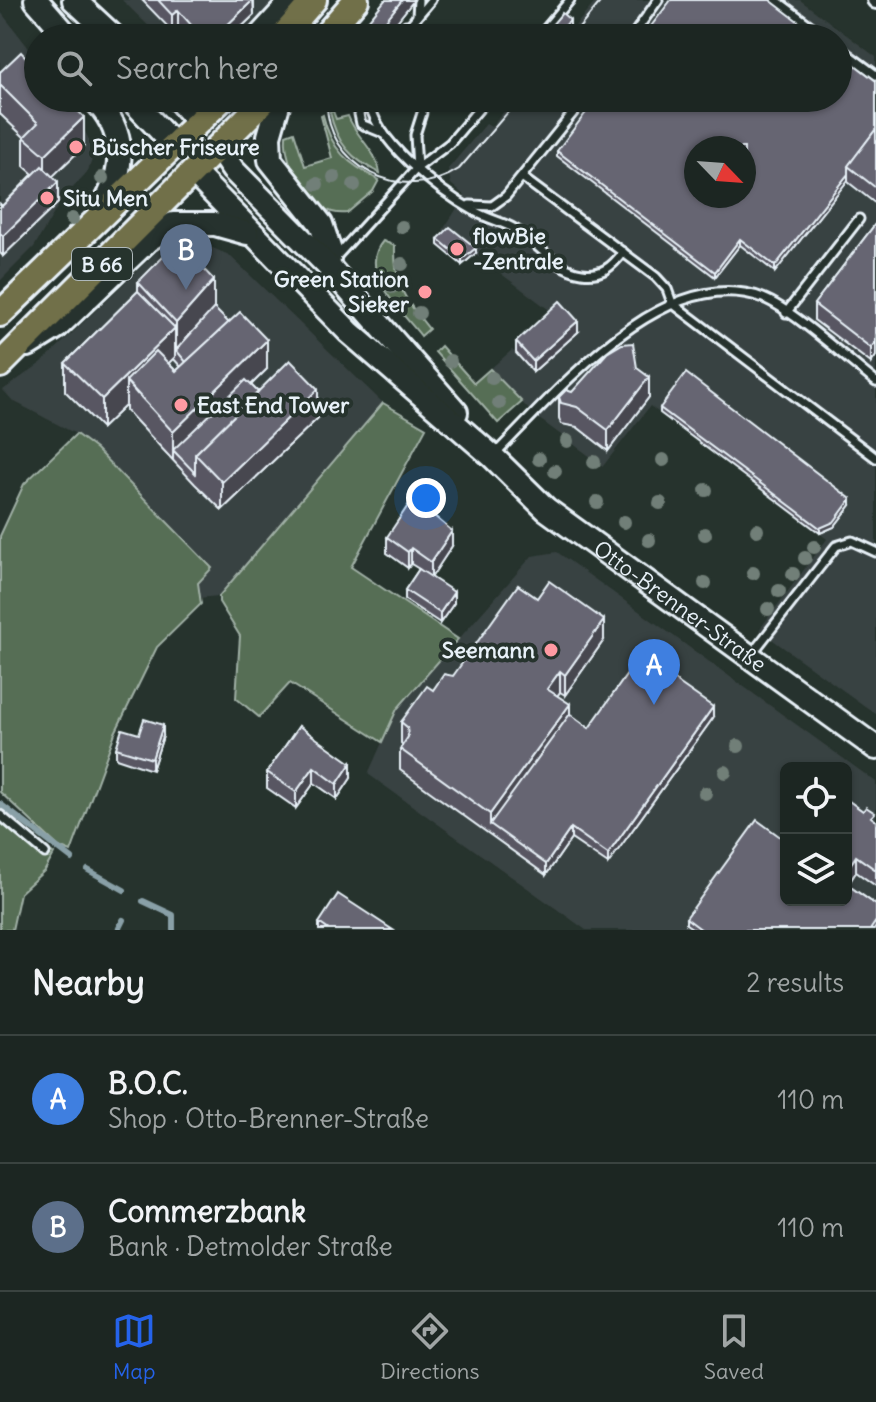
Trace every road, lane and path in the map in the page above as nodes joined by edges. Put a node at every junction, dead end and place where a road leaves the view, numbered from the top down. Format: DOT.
graph roads {
  1 [pos="36,0"];
  2 [pos="74,0"];
  3 [pos="293,0"];
  4 [pos="314,0"];
  5 [pos="356,0"];
  6 [pos="418,0"];
  7 [pos="431,0"];
  8 [pos="570,0"];
  9 [pos="658,0"];
  10 [pos="776,0"];
  11 [pos="417,16"];
  12 [pos="95,19"];
  13 [pos="57,24"];
  14 [pos="90,24"];
  15 [pos="100,24"];
  16 [pos="271,24"];
  17 [pos="293,24"];
  18 [pos="335,24"];
  19 [pos="407,24"];
  20 [pos="410,24"];
  21 [pos="550,24"];
  22 [pos="641,24"];
  23 [pos="808,24"];
  24 [pos="852,57"];
  25 [pos="876,75"];
  26 [pos="104,112"];
  27 [pos="143,112"];
  28 [pos="189,112"];
  29 [pos="208,112"];
  30 [pos="253,112"];
  31 [pos="276,112"];
  32 [pos="360,112"];
  33 [pos="370,112"];
  34 [pos="476,112"];
  35 [pos="574,112"];
  36 [pos="422,113"];
  37 [pos="198,122"];
  38 [pos="383,133"];
  39 [pos="174,145"];
  40 [pos="218,148"];
  41 [pos="417,168"];
  42 [pos="193,172"];
  43 [pos="523,178"];
  44 [pos="460,202"];
  45 [pos="859,219"];
  46 [pos="87,231"];
  47 [pos="254,236"];
  48 [pos="623,252"];
  49 [pos="317,278"];
  50 [pos="672,303"];
  51 [pos="786,313"];
  52 [pos="0,314"];
  53 [pos="5,360"];
  54 [pos="876,382"];
  55 [pos="492,456"];
  56 [pos="876,458"];
  57 [pos="876,552"];
  58 [pos="750,657"];
  59 [pos="876,748"];
  60 [pos="0,815"];
  61 [pos="45,853"];
  1 -- 13 [label="street"];
  2 -- 12 [label="street"];
  3 -- 16 [label="street"];
  4 -- 17 [label="main road"];
  5 -- 18 [label="main road"];
  6 -- 11 [label="lane"];
  7 -- 11 [label="lane"];
  8 -- 21 [label="lane"];
  9 -- 22 [label="lane"];
  10 -- 23 [label="lane"];
  11 -- 19 [label="lane"];
  11 -- 20 [label="lane"];
  12 -- 14 [label="lane"];
  12 -- 15 [label="street"];
  24 -- 25 [label="lane"];
  26 -- 46 [label="street"];
  27 -- 39 [label="street"];
  28 -- 37 [label="street"];
  29 -- 37 [label="main road, B 66"];
  30 -- 40 [label="main road, B 66"];
  31 -- 49 [label="street"];
  32 -- 38 [label="lane"];
  33 -- 38 [label="lane"];
  34 -- 41 [label="lane"];
  35 -- 43 [label="lane"];
  36 -- 41 [label="lane"];
  37 -- 39 [label="main road, B 66"];
  37 -- 40 [label="main road"];
  38 -- 41 [label="lane"];
  39 -- 42 [label="main road"];
  39 -- 46 [label="main road, B 66"];
  40 -- 42 [label="main road, B 66"];
  40 -- 49 [label="street, Otto-Brenner-Straße"];
  41 -- 44 [label="lane"];
  41 -- 49 [label="lane"];
  42 -- 47 [label="street, Otto-Brenner-Straße"];
  42 -- 53 [label="main road, B 66"];
  43 -- 44 [label="lane"];
  43 -- 48 [label="lane"];
  44 -- 48 [label="lane"];
  45 -- 51 [label="lane"];
  46 -- 52 [label="main road, B 66"];
  47 -- 49 [label="street, Otto-Brenner-Straße"];
  47 -- 53 [label="street"];
  48 -- 50 [label="lane"];
  49 -- 55 [label="street, Otto-Brenner-Straße"];
  49 -- 55 [label="street, Otto-Brenner-Straße"];
  50 -- 51 [label="lane"];
  50 -- 55 [label="lane"];
  50 -- 56 [label="lane"];
  51 -- 54 [label="lane"];
  55 -- 58 [label="street, Otto-Brenner-Straße"];
  57 -- 58 [label="lane"];
  58 -- 59 [label="street, Otto-Brenner-Straße"];
  60 -- 61 [label="lane"];
}
